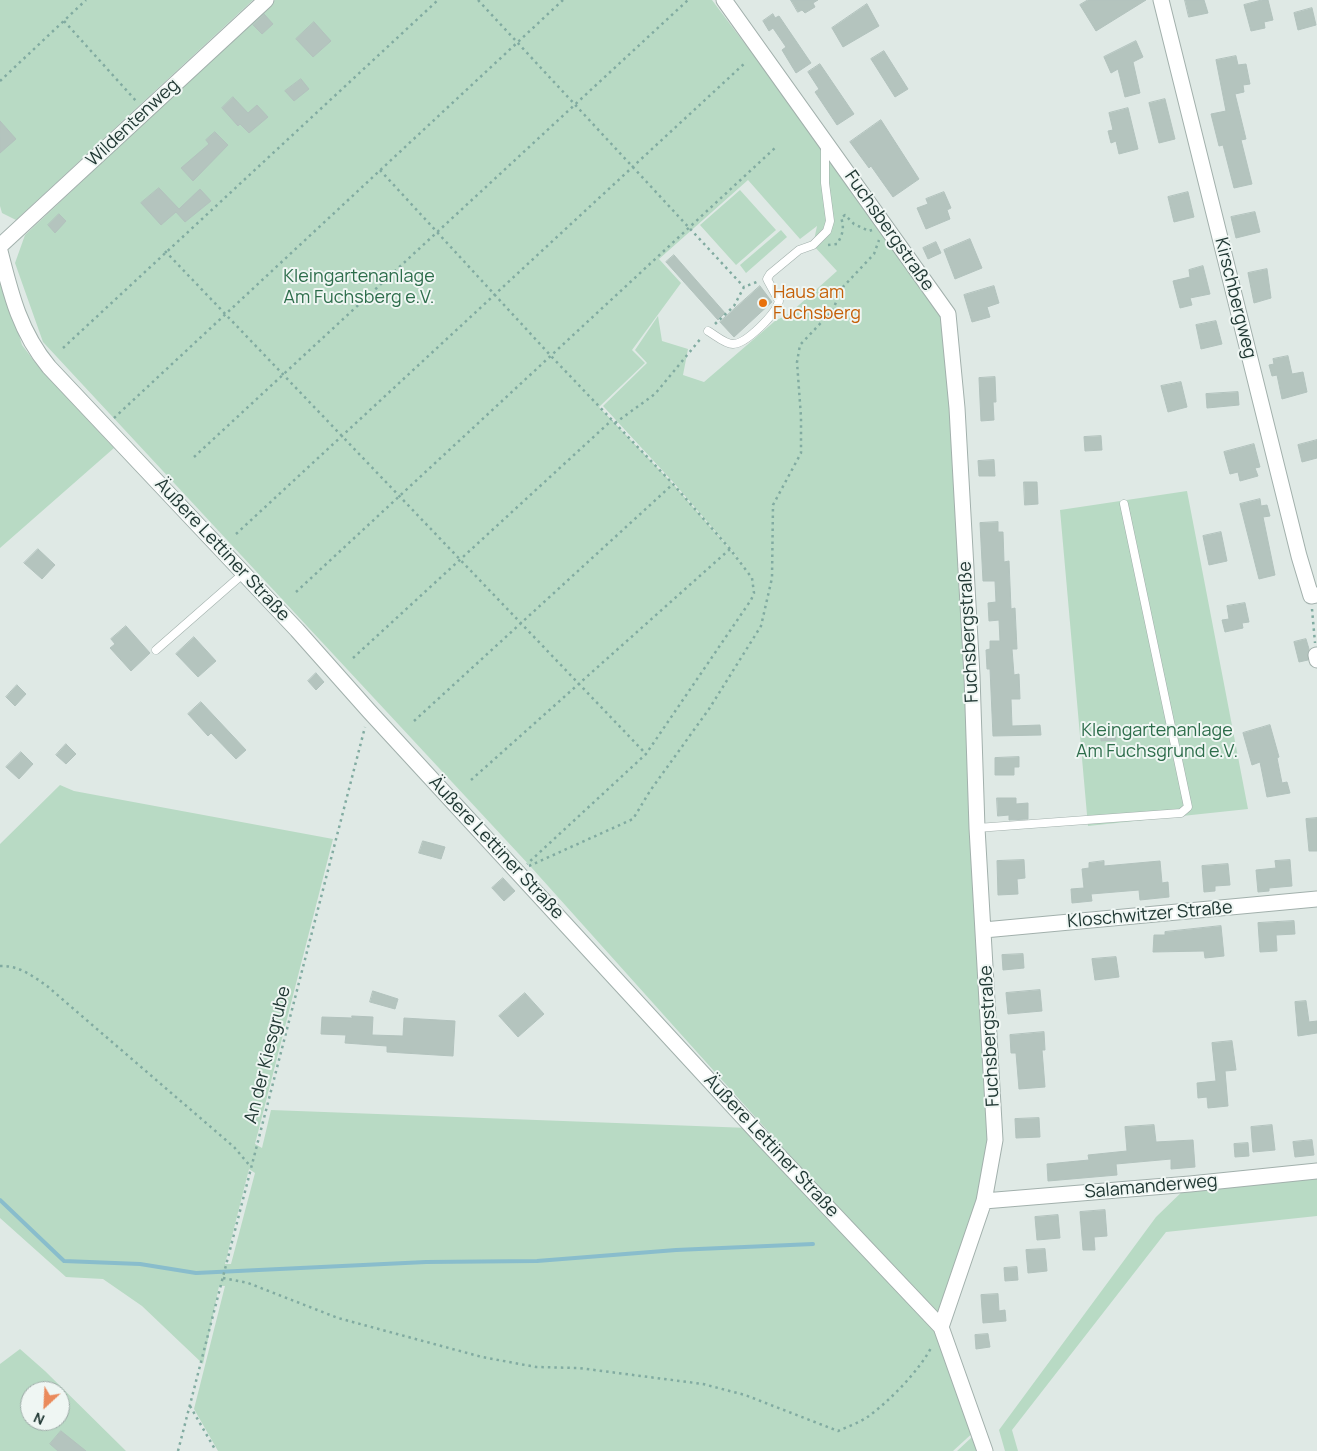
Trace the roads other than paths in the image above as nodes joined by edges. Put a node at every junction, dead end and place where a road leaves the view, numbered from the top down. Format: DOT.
graph roads {
  1 [pos="266,0"];
  2 [pos="724,0"];
  3 [pos="1161,0"];
  4 [pos="825,140"];
  5 [pos="0,246"];
  6 [pos="0,251"];
  7 [pos="708,331"];
  8 [pos="1124,504"];
  9 [pos="244,573"];
  10 [pos="1314,595"];
  11 [pos="156,650"];
  12 [pos="977,828"];
  13 [pos="1317,899"];
  14 [pos="984,930"];
  15 [pos="1317,1171"];
  16 [pos="984,1201"];
  17 [pos="941,1327"];
  18 [pos="985,1451"];
  1 -- 5 [label="street, Wildentenweg"];
  2 -- 4 [label="street, Fuchsbergstraße"];
  3 -- 10 [label="street, Kirschbergweg"];
  4 -- 7 [label="lane"];
  4 -- 12 [label="street, Fuchsbergstraße"];
  6 -- 9 [label="street, Äußere Lettiner Straße"];
  8 -- 12 [label="lane"];
  9 -- 11 [label="lane"];
  9 -- 17 [label="street, Äußere Lettiner Straße"];
  12 -- 14 [label="street, Fuchsbergstraße"];
  13 -- 14 [label="street, Kloschwitzer Straße"];
  14 -- 16 [label="street, Fuchsbergstraße"];
  15 -- 16 [label="street, Salamanderweg"];
  16 -- 17 [label="street, Fuchsbergstraße"];
  17 -- 18 [label="street, Äußere Lettiner Straße"];
}
